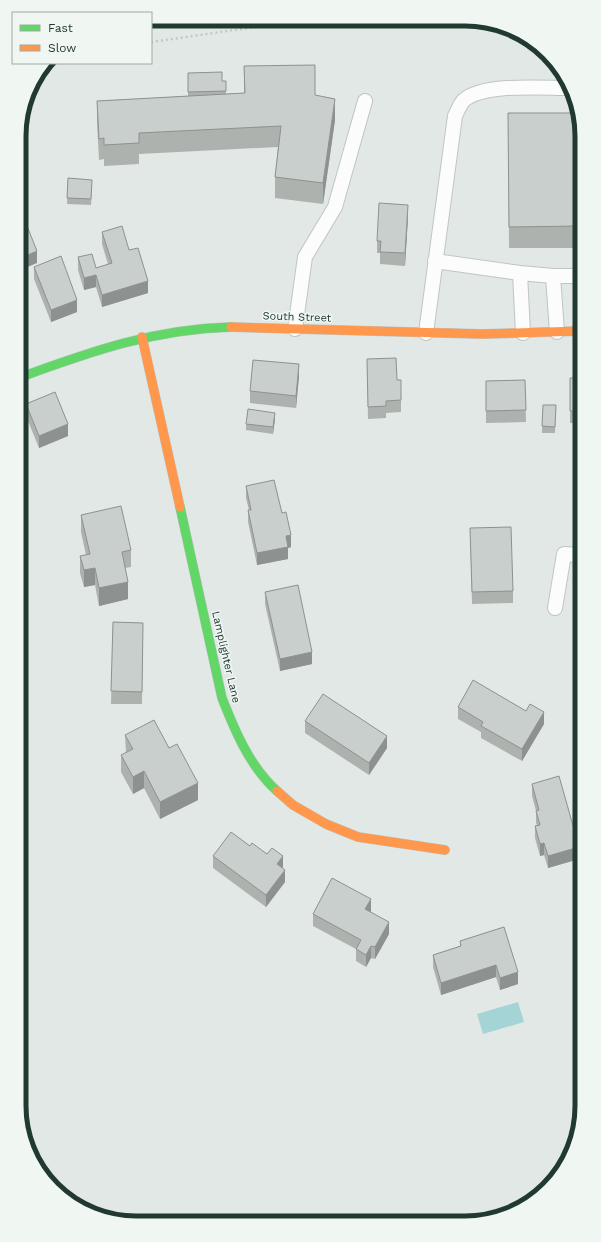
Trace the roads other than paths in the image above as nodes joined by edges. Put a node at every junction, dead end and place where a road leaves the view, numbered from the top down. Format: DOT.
graph roads {
  1 [pos="564,88"];
  2 [pos="365,101"];
  3 [pos="436,261"];
  4 [pos="520,273"];
  5 [pos="553,276"];
  6 [pos="575,276"];
  7 [pos="295,329"];
  8 [pos="575,331"];
  9 [pos="557,332"];
  10 [pos="426,333"];
  11 [pos="523,333"];
  12 [pos="142,337"];
  13 [pos="26,375"];
  14 [pos="575,555"];
  15 [pos="555,608"];
  16 [pos="445,850"];
  1 -- 3 [label="lane"];
  2 -- 7 [label="lane"];
  3 -- 4 [label="lane"];
  3 -- 10 [label="lane"];
  4 -- 5 [label="lane"];
  4 -- 11 [label="lane"];
  5 -- 6 [label="lane"];
  5 -- 9 [label="lane"];
  7 -- 10 [label="street, South Street"];
  7 -- 12 [label="street, South Street"];
  8 -- 9 [label="street, South Street"];
  9 -- 11 [label="street, South Street"];
  10 -- 11 [label="street, South Street"];
  12 -- 13 [label="street, South Street"];
  12 -- 16 [label="street, Lamplighter Lane"];
  14 -- 15 [label="lane"];
}
